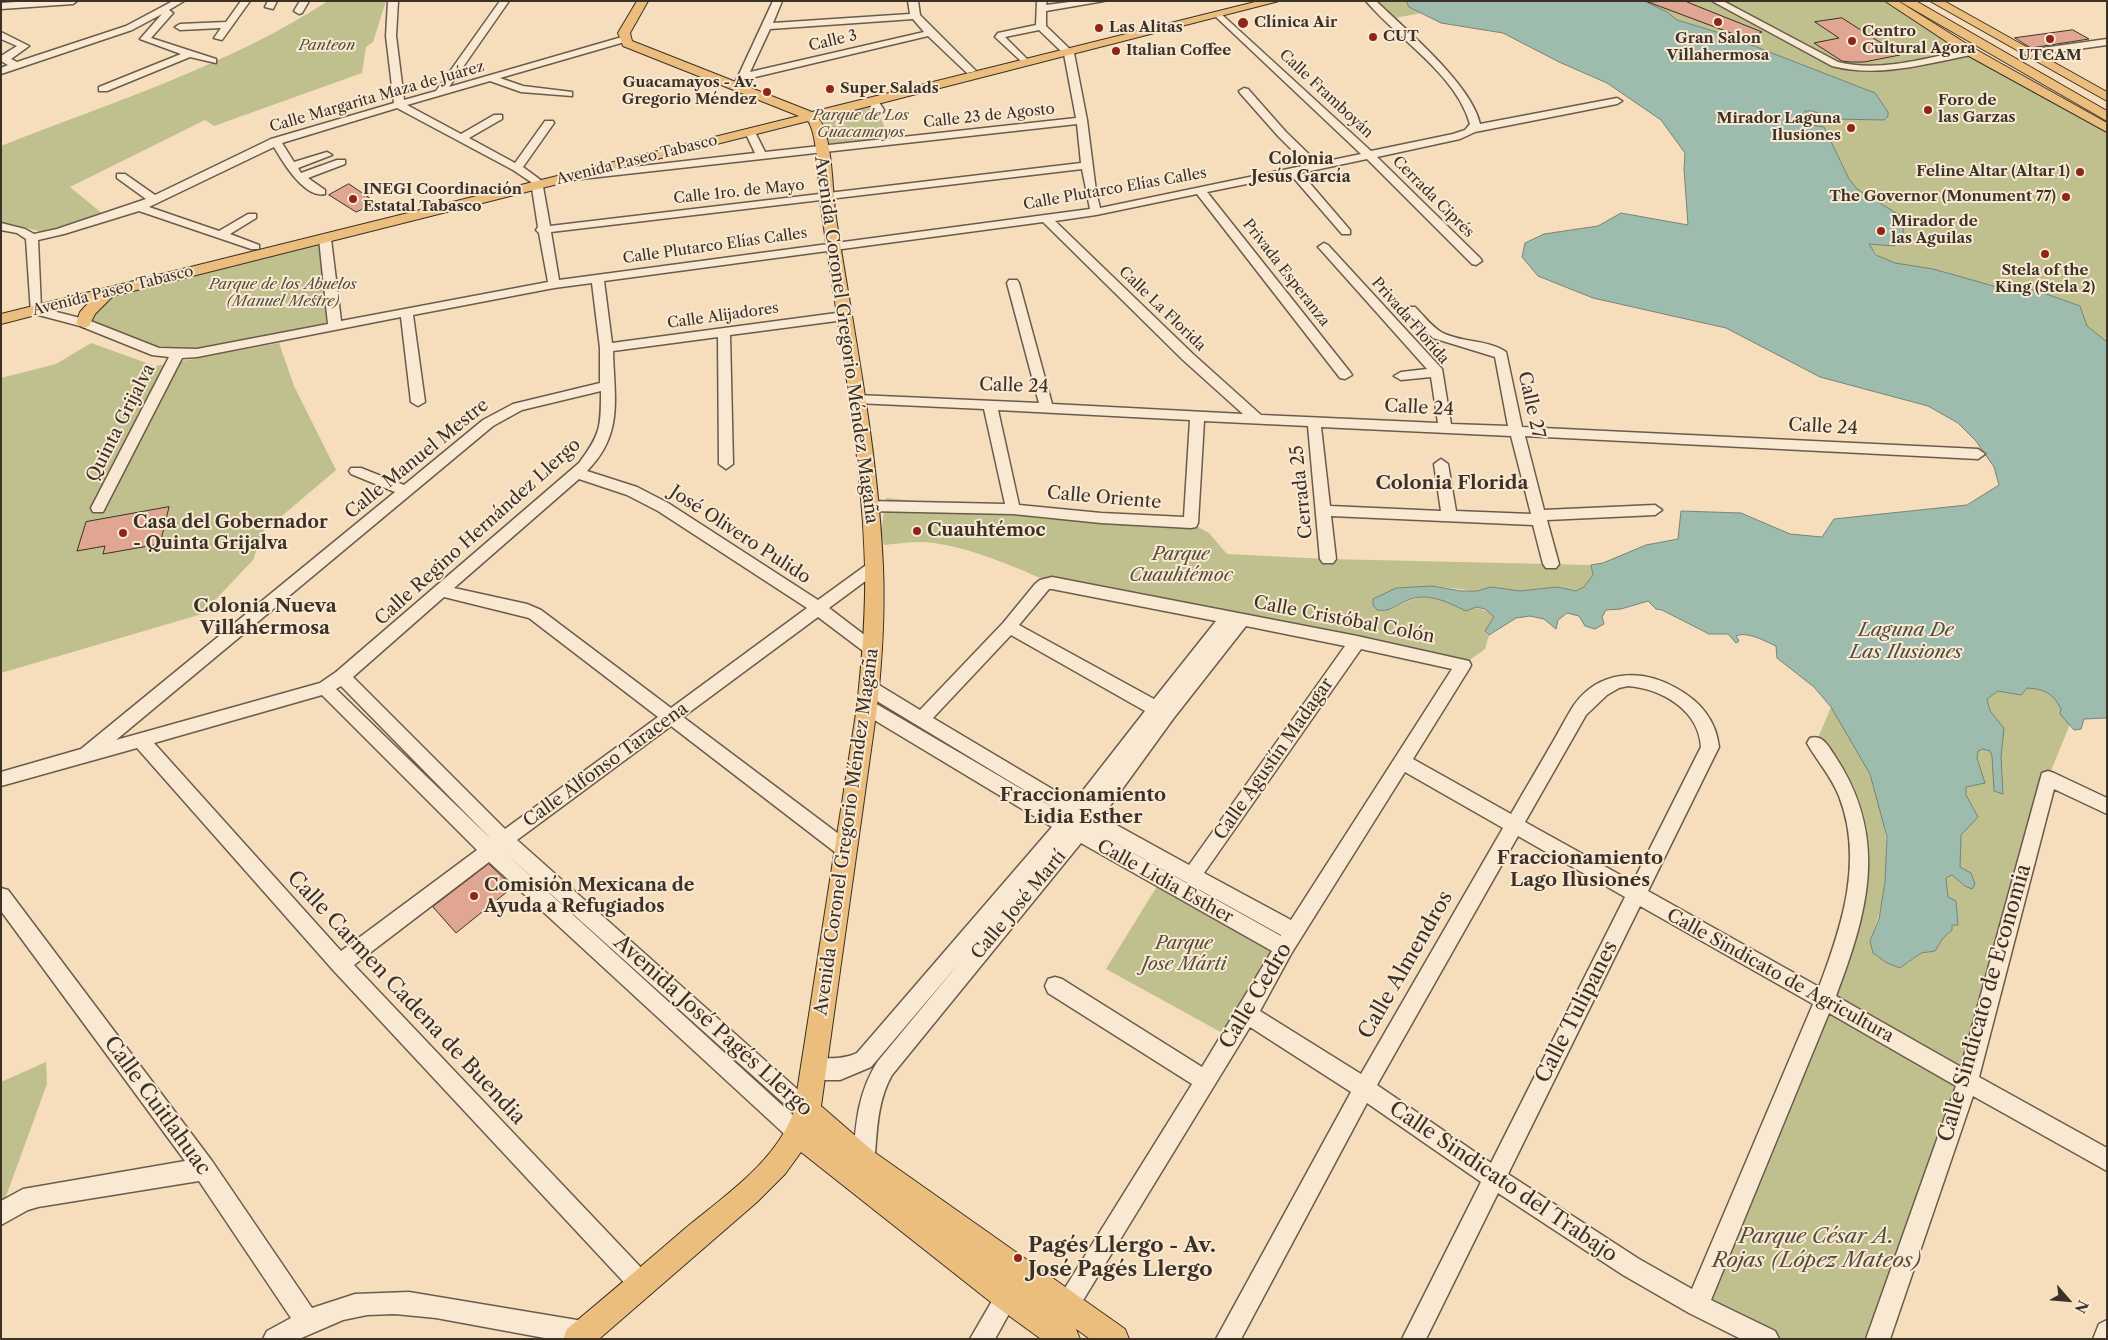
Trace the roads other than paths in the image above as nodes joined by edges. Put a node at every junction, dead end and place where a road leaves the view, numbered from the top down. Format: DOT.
graph roads {
  1 [pos="73,1"];
  2 [pos="246,1"];
  3 [pos="305,1"];
  4 [pos="393,1"];
  5 [pos="505,1"];
  6 [pos="643,1"];
  7 [pos="778,1"];
  8 [pos="913,1"];
  9 [pos="1100,1"];
  10 [pos="1253,1"];
  11 [pos="1274,1"];
  12 [pos="1370,1"];
  13 [pos="1716,1"];
  14 [pos="1890,1"];
  15 [pos="1906,1"];
  16 [pos="179,2"];
  17 [pos="1926,3"];
  18 [pos="1041,5"];
  19 [pos="1,6"];
  20 [pos="299,11"];
  21 [pos="1219,15"];
  22 [pos="915,16"];
  23 [pos="228,25"];
  24 [pos="768,26"];
  25 [pos="180,27"];
  26 [pos="1041,27"];
  27 [pos="930,33"];
  28 [pos="1999,37"];
  29 [pos="4,38"];
  30 [pos="219,38"];
  31 [pos="624,39"];
  32 [pos="2107,42"];
  33 [pos="1067,51"];
  34 [pos="1971,52"];
  35 [pos="2028,53"];
  36 [pos="189,54"];
  37 [pos="1022,59"];
  38 [pos="213,61"];
  39 [pos="16,66"];
  40 [pos="1,71"];
  41 [pos="971,71"];
  42 [pos="493,79"];
  43 [pos="740,82"];
  44 [pos="103,89"];
  45 [pos="1244,90"];
  46 [pos="568,94"];
  47 [pos="438,95"];
  48 [pos="2107,97"];
  49 [pos="1617,101"];
  50 [pos="399,105"];
  51 [pos="2099,109"];
  52 [pos="807,115"];
  53 [pos="498,117"];
  54 [pos="2107,118"];
  55 [pos="1082,120"];
  56 [pos="548,124"];
  57 [pos="2107,128"];
  58 [pos="1472,130"];
  59 [pos="750,132"];
  60 [pos="461,138"];
  61 [pos="275,142"];
  62 [pos="682,149"];
  63 [pos="820,150"];
  64 [pos="1368,154"];
  65 [pos="327,155"];
  66 [pos="762,157"];
  67 [pos="341,162"];
  68 [pos="690,165"];
  69 [pos="1088,165"];
  70 [pos="1316,166"];
  71 [pos="291,167"];
  72 [pos="517,168"];
  73 [pos="613,170"];
  74 [pos="1294,171"];
  75 [pos="121,176"];
  76 [pos="300,178"];
  77 [pos="536,183"];
  78 [pos="1200,191"];
  79 [pos="321,192"];
  80 [pos="826,197"];
  81 [pos="154,200"];
  82 [pos="139,206"];
  83 [pos="1096,212"];
  84 [pos="252,216"];
  85 [pos="1046,219"];
  86 [pos="1,226"];
  87 [pos="542,230"];
  88 [pos="1346,232"];
  89 [pos="222,234"];
  90 [pos="32,238"];
  91 [pos="324,239"];
  92 [pos="835,246"];
  93 [pos="255,247"];
  94 [pos="1324,247"];
  95 [pos="1476,261"];
  96 [pos="598,278"];
  97 [pos="1013,283"];
  98 [pos="554,284"];
  99 [pos="110,292"];
  100 [pos="35,307"];
  101 [pos="1411,310"];
  102 [pos="1,312"];
  103 [pos="407,313"];
  104 [pos="844,316"];
  105 [pos="1,319"];
  106 [pos="84,323"];
  107 [pos="335,328"];
  108 [pos="724,332"];
  109 [pos="606,348"];
  110 [pos="177,354"];
  111 [pos="1437,372"];
  112 [pos="1345,376"];
  113 [pos="1401,376"];
  114 [pos="608,385"];
  115 [pos="857,399"];
  116 [pos="418,402"];
  117 [pos="990,404"];
  118 [pos="1046,406"];
  119 [pos="1197,416"];
  120 [pos="1257,419"];
  121 [pos="1314,422"];
  122 [pos="1445,428"];
  123 [pos="1516,430"];
  124 [pos="1978,454"];
  125 [pos="726,464"];
  126 [pos="1440,464"];
  127 [pos="356,471"];
  128 [pos="577,472"];
  129 [pos="405,491"];
  130 [pos="869,506"];
  131 [pos="98,508"];
  132 [pos="1014,509"];
  133 [pos="1655,510"];
  134 [pos="1323,511"];
  135 [pos="1449,516"];
  136 [pos="1539,517"];
  137 [pos="1191,523"];
  138 [pos="1328,559"];
  139 [pos="1551,564"];
  140 [pos="874,567"];
  141 [pos="442,591"];
  142 [pos="818,608"];
  143 [pos="1234,619"];
  144 [pos="1009,627"];
  145 [pos="1357,642"];
  146 [pos="873,650"];
  147 [pos="1463,665"];
  148 [pos="342,678"];
  149 [pos="868,687"];
  150 [pos="324,688"];
  151 [pos="1673,693"];
  152 [pos="867,708"];
  153 [pos="1161,711"];
  154 [pos="670,718"];
  155 [pos="922,719"];
  156 [pos="141,740"];
  157 [pos="1816,743"];
  158 [pos="84,756"];
  159 [pos="1401,761"];
  160 [pos="1,779"];
  161 [pos="2107,806"];
  162 [pos="1077,822"];
  163 [pos="1513,825"];
  164 [pos="497,845"];
  165 [pos="846,850"];
  166 [pos="1191,876"];
  167 [pos="1636,895"];
  168 [pos="1,896"];
  169 [pos="1294,932"];
  170 [pos="1284,948"];
  171 [pos="340,964"];
  172 [pos="1055,986"];
  173 [pos="1824,1001"];
  174 [pos="1247,1014"];
  175 [pos="815,1069"];
  176 [pos="1205,1080"];
  177 [pos="1968,1080"];
  178 [pos="1364,1088"];
  179 [pos="803,1123"];
  180 [pos="2107,1160"];
  181 [pos="204,1169"];
  182 [pos="862,1172"];
  183 [pos="1494,1178"];
  184 [pos="1,1214"];
  185 [pos="1022,1274"];
  186 [pos="640,1284"];
  187 [pos="1007,1297"];
  188 [pos="1066,1305"];
  189 [pos="1697,1305"];
  190 [pos="308,1321"];
  191 [pos="2107,1332"];
  192 [pos="1059,1334"];
  193 [pos="580,1336"];
  194 [pos="275,1339"];
  195 [pos="982,1339"];
  196 [pos="1115,1339"];
  197 [pos="1228,1339"];
  198 [pos="1414,1339"];
  199 [pos="1767,1339"];
  200 [pos="1878,1339"];
  201 [pos="2105,1339"];
  1 -- 19 [label="street"];
  2 -- 23 [label="street"];
  3 -- 20 [label="street"];
  4 -- 50 [label="street"];
  5 -- 47 [label="street"];
  6 -- 31 [label="main road"];
  7 -- 24 [label="street"];
  8 -- 22 [label="street"];
  9 -- 18 [label="street"];
  10 -- 33 [label="main road, Avenida Paseo Tabasco"];
  11 -- 21 [label="main road, Avenida Paseo Tabasco"];
  12 -- 58 [label="street"];
  13 -- 34 [label="street"];
  14 -- 34 [label="main road"];
  15 -- 51 [label="highway"];
  16 -- 36 [label="street"];
  16 -- 39 [label="street"];
  17 -- 28 [label="highway"];
  17 -- 51 [label="highway"];
  18 -- 26 [label="street"];
  21 -- 33 [label="main road, Avenida Paseo Tabasco"];
  21 -- 64 [label="street, Calle Framboyán"];
  22 -- 24 [label="street"];
  22 -- 27 [label="street"];
  23 -- 25 [label="street"];
  23 -- 30 [label="street"];
  24 -- 43 [label="street"];
  26 -- 33 [label="street"];
  26 -- 37 [label="street"];
  27 -- 41 [label="street"];
  27 -- 43 [label="street, Calle 3"];
  28 -- 35 [label="main road"];
  29 -- 39 [label="street"];
  31 -- 42 [label="street, Calle Margarita Maza de Juárez"];
  31 -- 43 [label="main road"];
  32 -- 35 [label="street"];
  33 -- 37 [label="main road, Avenida Paseo Tabasco"];
  33 -- 52 [label="main road, Avenida Paseo Tabasco"];
  33 -- 55 [label="street"];
  34 -- 57 [label="main road"];
  35 -- 48 [label="main road"];
  36 -- 38 [label="street"];
  36 -- 44 [label="street"];
  37 -- 41 [label="main road, Avenida Paseo Tabasco"];
  39 -- 40 [label="street"];
  41 -- 52 [label="main road, Avenida Paseo Tabasco"];
  42 -- 46 [label="street"];
  42 -- 47 [label="street, Calle Margarita Maza de Juárez"];
  43 -- 52 [label="main road"];
  45 -- 70 [label="street"];
  47 -- 50 [label="street, Calle Margarita Maza de Juárez"];
  49 -- 58 [label="street, Calle Plutarco Elías Calles"];
  50 -- 60 [label="street"];
  50 -- 61 [label="street, Calle Margarita Maza de Juárez"];
  51 -- 54 [label="highway"];
  52 -- 59 [label="main road, Avenida Paseo Tabasco"];
  52 -- 63 [label="main road, Avenida Coronel Gregorio Méndez Magaña"];
  52 -- 77 [label="main road, Avenida Paseo Tabasco"];
  53 -- 60 [label="street"];
  55 -- 63 [label="street, Calle 23 de Agosto"];
  55 -- 69 [label="street"];
  56 -- 72 [label="street"];
  58 -- 64 [label="street, Calle Plutarco Elías Calles"];
  59 -- 62 [label="main road, Avenida Paseo Tabasco"];
  59 -- 66 [label="street"];
  60 -- 72 [label="street"];
  61 -- 71 [label="street"];
  61 -- 81 [label="street, Calle Margarita Maza de Juárez"];
  62 -- 68 [label="street"];
  62 -- 73 [label="main road, Avenida Paseo Tabasco"];
  63 -- 66 [label="street, Calle 23 de Agosto"];
  63 -- 80 [label="main road, Avenida Coronel Gregorio Méndez Magaña"];
  64 -- 70 [label="street, Calle Plutarco Elías Calles"];
  64 -- 95 [label="street, Cerrada Ciprés"];
  65 -- 71 [label="street"];
  66 -- 68 [label="street, Calle 23 de Agosto"];
  67 -- 76 [label="street"];
  68 -- 73 [label="street, Calle 23 de Agosto"];
  69 -- 80 [label="street, Calle 1ro. de Mayo"];
  69 -- 83 [label="street"];
  70 -- 74 [label="street, Calle Plutarco Elías Calles"];
  71 -- 76 [label="street"];
  72 -- 77 [label="street"];
  73 -- 77 [label="main road, Avenida Paseo Tabasco"];
  74 -- 78 [label="street, Calle Plutarco Elías Calles"];
  74 -- 88 [label="street"];
  75 -- 81 [label="street"];
  76 -- 79 [label="street"];
  77 -- 87 [label="street"];
  77 -- 91 [label="main road, Avenida Paseo Tabasco"];
  77 -- 93 [label="main road, Avenida Paseo Tabasco"];
  78 -- 83 [label="street, Calle Plutarco Elías Calles"];
  78 -- 112 [label="street, Privada Esperanza"];
  80 -- 87 [label="street, Calle 1ro. de Mayo"];
  80 -- 92 [label="main road, Avenida Coronel Gregorio Méndez Magaña"];
  81 -- 82 [label="street, Calle Margarita Maza de Juárez"];
  82 -- 89 [label="street"];
  82 -- 90 [label="street, Calle Margarita Maza de Juárez"];
  83 -- 85 [label="street, Calle Plutarco Elías Calles"];
  84 -- 89 [label="street"];
  85 -- 92 [label="street, Calle Plutarco Elías Calles"];
  85 -- 120 [label="street, Calle La Florida"];
  86 -- 90 [label="street"];
  87 -- 98 [label="street"];
  89 -- 93 [label="street"];
  90 -- 100 [label="street"];
  91 -- 99 [label="main road, Avenida Paseo Tabasco"];
  91 -- 107 [label="street"];
  92 -- 96 [label="street, Calle Plutarco Elías Calles"];
  92 -- 104 [label="main road, Avenida Coronel Gregorio Méndez Magaña"];
  93 -- 100 [label="main road, Avenida Paseo Tabasco"];
  94 -- 111 [label="street, Privada Florida"];
  96 -- 98 [label="street, Calle Plutarco Elías Calles"];
  96 -- 109 [label="street, Calle Regino Hernández Llergo"];
  97 -- 118 [label="street"];
  98 -- 103 [label="street, Calle Plutarco Elías Calles"];
  99 -- 100 [label="main road, Avenida Paseo Tabasco"];
  99 -- 106 [label="main road"];
  100 -- 102 [label="main road, Avenida Paseo Tabasco"];
  100 -- 105 [label="main road, Avenida Paseo Tabasco"];
  100 -- 106 [label="street, Calle Plutarco Elías Calles"];
  101 -- 123 [label="street, Calle 27"];
  103 -- 107 [label="street, Calle Plutarco Elías Calles"];
  103 -- 116 [label="street"];
  104 -- 108 [label="street, Calle Alijadores"];
  104 -- 115 [label="main road, Avenida Coronel Gregorio Méndez Magaña"];
  106 -- 110 [label="street, Calle Plutarco Elías Calles"];
  107 -- 110 [label="street, Calle Plutarco Elías Calles"];
  108 -- 109 [label="street, Calle Alijadores"];
  108 -- 125 [label="street"];
  109 -- 114 [label="street, Calle Regino Hernández Llergo"];
  110 -- 131 [label="street, Quinta Grijalva"];
  111 -- 113 [label="street"];
  111 -- 122 [label="street, Privada Florida"];
  114 -- 128 [label="street, Calle Regino Hernández Llergo"];
  114 -- 129 [label="street, Calle Manuel Mestre"];
  115 -- 117 [label="street, Calle 24"];
  115 -- 130 [label="main road, Avenida Coronel Gregorio Méndez Magaña"];
  117 -- 118 [label="street, Calle 24"];
  117 -- 132 [label="street"];
  118 -- 119 [label="street, Calle 24"];
  119 -- 120 [label="street, Calle 24"];
  119 -- 137 [label="street"];
  120 -- 121 [label="street, Calle 24"];
  121 -- 122 [label="street, Calle 24"];
  121 -- 134 [label="street, Cerrada 25"];
  122 -- 123 [label="street, Calle 24"];
  123 -- 124 [label="street, Calle 24"];
  123 -- 136 [label="street, Calle 27"];
  126 -- 135 [label="street"];
  127 -- 129 [label="street"];
  128 -- 141 [label="street, Calle Regino Hernández Llergo"];
  128 -- 142 [label="street, José Olivero Pulido"];
  129 -- 158 [label="street, Calle Manuel Mestre"];
  130 -- 132 [label="street"];
  130 -- 140 [label="main road, Avenida Coronel Gregorio Méndez Magaña"];
  132 -- 137 [label="street, Calle Oriente"];
  133 -- 136 [label="street"];
  134 -- 135 [label="street"];
  134 -- 138 [label="street, Cerrada 25"];
  135 -- 136 [label="street"];
  136 -- 139 [label="street, Calle 27"];
  140 -- 142 [label="street, Calle Alfonso Taracena"];
  140 -- 146 [label="main road, Avenida Coronel Gregorio Méndez Magaña"];
  141 -- 148 [label="street, Calle Regino Hernández Llergo"];
  141 -- 154 [label="street"];
  142 -- 146 [label="street, José Olivero Pulido"];
  142 -- 154 [label="street, Calle Alfonso Taracena"];
  143 -- 144 [label="street, Calle Cristóbal Colón"];
  143 -- 145 [label="street, Calle Cristóbal Colón"];
  143 -- 153 [label="street, Calle José Martí"];
  144 -- 153 [label="street"];
  144 -- 155 [label="street, Calle Cristóbal Colón"];
  145 -- 147 [label="street, Calle Cristóbal Colón"];
  145 -- 166 [label="street, Calle Agustín Madagar"];
  146 -- 149 [label="main road, Avenida Coronel Gregorio Méndez Magaña"];
  147 -- 159 [label="street, Calle Cedro"];
  148 -- 150 [label="street, Calle Regino Hernández Llergo"];
  148 -- 164 [label="street, Avenida José Pagés Llergo"];
  149 -- 152 [label="main road, Avenida Coronel Gregorio Méndez Magaña"];
  149 -- 155 [label="street, Calle Lidia Esther"];
  150 -- 156 [label="street, Calle Regino Hernández Llergo"];
  150 -- 164 [label="street, Avenida José Pagés Llergo"];
  151 -- 163 [label="street, Calle Almendros"];
  151 -- 167 [label="street, Calle Tulipanes"];
  152 -- 162 [label="street, Calle Lidia Esther"];
  152 -- 165 [label="main road, Avenida Coronel Gregorio Méndez Magaña"];
  153 -- 162 [label="street, Calle José Martí"];
  154 -- 164 [label="street, Calle Alfonso Taracena"];
  154 -- 165 [label="street"];
  155 -- 162 [label="street, Calle Lidia Esther"];
  156 -- 158 [label="street, Calle Regino Hernández Llergo"];
  156 -- 171 [label="street, Calle Carmen Cadena de Buendia"];
  157 -- 173 [label="street"];
  158 -- 160 [label="street, Calle Regino Hernández Llergo"];
  159 -- 163 [label="street, Calle Sindicato de Agricultura"];
  159 -- 169 [label="street, Calle Cedro"];
  161 -- 177 [label="street, Calle Sindicato de Economia"];
  162 -- 166 [label="street, Calle Lidia Esther"];
  162 -- 170 [label="street, Calle Lidia Esther"];
  162 -- 175 [label="street, Calle José Martí"];
  162 -- 182 [label="street, Calle José Martí"];
  163 -- 167 [label="street, Calle Sindicato de Agricultura"];
  163 -- 178 [label="street, Calle Almendros"];
  164 -- 171 [label="street, Calle Alfonso Taracena"];
  164 -- 179 [label="street, Avenida José Pagés Llergo"];
  165 -- 175 [label="main road, Avenida Coronel Gregorio Méndez Magaña"];
  166 -- 169 [label="street, Calle Lidia Esther"];
  167 -- 173 [label="street, Calle Sindicato de Agricultura"];
  167 -- 183 [label="street, Calle Tulipanes"];
  168 -- 181 [label="street, Calle Cuitlahuac"];
  169 -- 170 [label="street, Calle Cedro"];
  170 -- 174 [label="street, Calle Cedro"];
  171 -- 186 [label="street, Calle Carmen Cadena de Buendia"];
  172 -- 176 [label="street"];
  173 -- 177 [label="street, Calle Sindicato de Agricultura"];
  173 -- 189 [label="street"];
  174 -- 176 [label="street, Calle Cedro"];
  174 -- 178 [label="street, Calle Sindicato del Trabajo"];
  175 -- 179 [label="main road, Avenida Coronel Gregorio Méndez Magaña"];
  176 -- 188 [label="street, Calle Cedro"];
  177 -- 180 [label="street, Calle Sindicato de Agricultura"];
  177 -- 200 [label="street, Calle Sindicato de Economia"];
  178 -- 183 [label="street, Calle Sindicato del Trabajo"];
  178 -- 197 [label="street, Calle Almendros"];
  179 -- 182 [label="main road, Avenida José Pagés Llergo"];
  179 -- 186 [label="main road, Avenida Coronel Gregorio Méndez Magaña"];
  181 -- 184 [label="street"];
  181 -- 190 [label="street, Calle Cuitlahuac"];
  182 -- 185 [label="main road, Avenida José Pagés Llergo"];
  182 -- 187 [label="main road, Avenida José Pagés Llergo"];
  183 -- 189 [label="street, Calle Sindicato del Trabajo"];
  183 -- 198 [label="street, Calle Tulipanes"];
  185 -- 187 [label="street"];
  185 -- 188 [label="main road, Avenida José Pagés Llergo"];
  186 -- 193 [label="main road, Avenida Coronel Gregorio Méndez Magaña"];
  187 -- 192 [label="main road, Avenida José Pagés Llergo"];
  187 -- 195 [label="street"];
  188 -- 192 [label="street, Calle Cedro"];
  188 -- 196 [label="main road, Avenida José Pagés Llergo"];
  189 -- 199 [label="street, Calle Sindicato del Trabajo"];
  190 -- 193 [label="street"];
  190 -- 194 [label="street"];
  191 -- 201 [label="street"];
}
